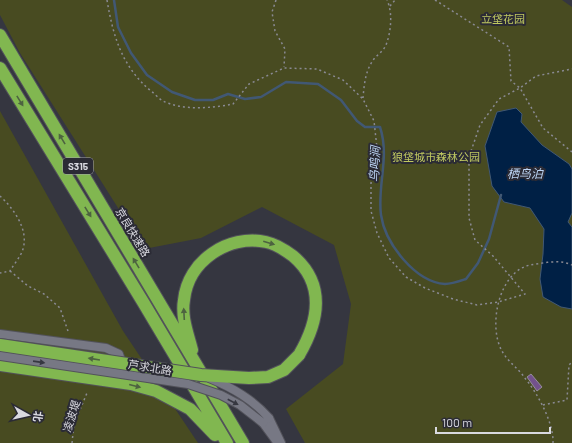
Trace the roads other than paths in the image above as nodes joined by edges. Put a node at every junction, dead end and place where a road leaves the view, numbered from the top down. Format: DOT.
graph roads {
  1 [pos="0,35"];
  2 [pos="0,68"];
  3 [pos="0,334"];
  4 [pos="0,344"];
  5 [pos="0,356"];
  6 [pos="0,365"];
  7 [pos="198,370"];
  8 [pos="98,380"];
  9 [pos="266,421"];
  10 [pos="222,443"];
  11 [pos="227,443"];
  12 [pos="243,443"];
  13 [pos="277,443"];
  14 [pos="282,443"];
  7 -- 1 [label="highway, 京良快速路 / S315, one-way"];
  2 -- 11 [label="highway, S315, one-way"];
  3 -- 8 [label="street"];
  7 -- 4 [label="highway, one-way, bridge"];
  5 -- 9 [label="street, 芦求北路, one-way, bridge"];
  6 -- 8 [label="highway"];
  7 -- 7 [label="highway, one-way, bridge"];
  7 -- 9 [label="street, 芦求北路, bridge"];
  7 -- 12 [label="highway, 京良快速路"];
  8 -- 10 [label="highway, one-way"];
  9 -- 13 [label="street, 芦求北路"];
  9 -- 14 [label="street, 芦求北路"];
}
